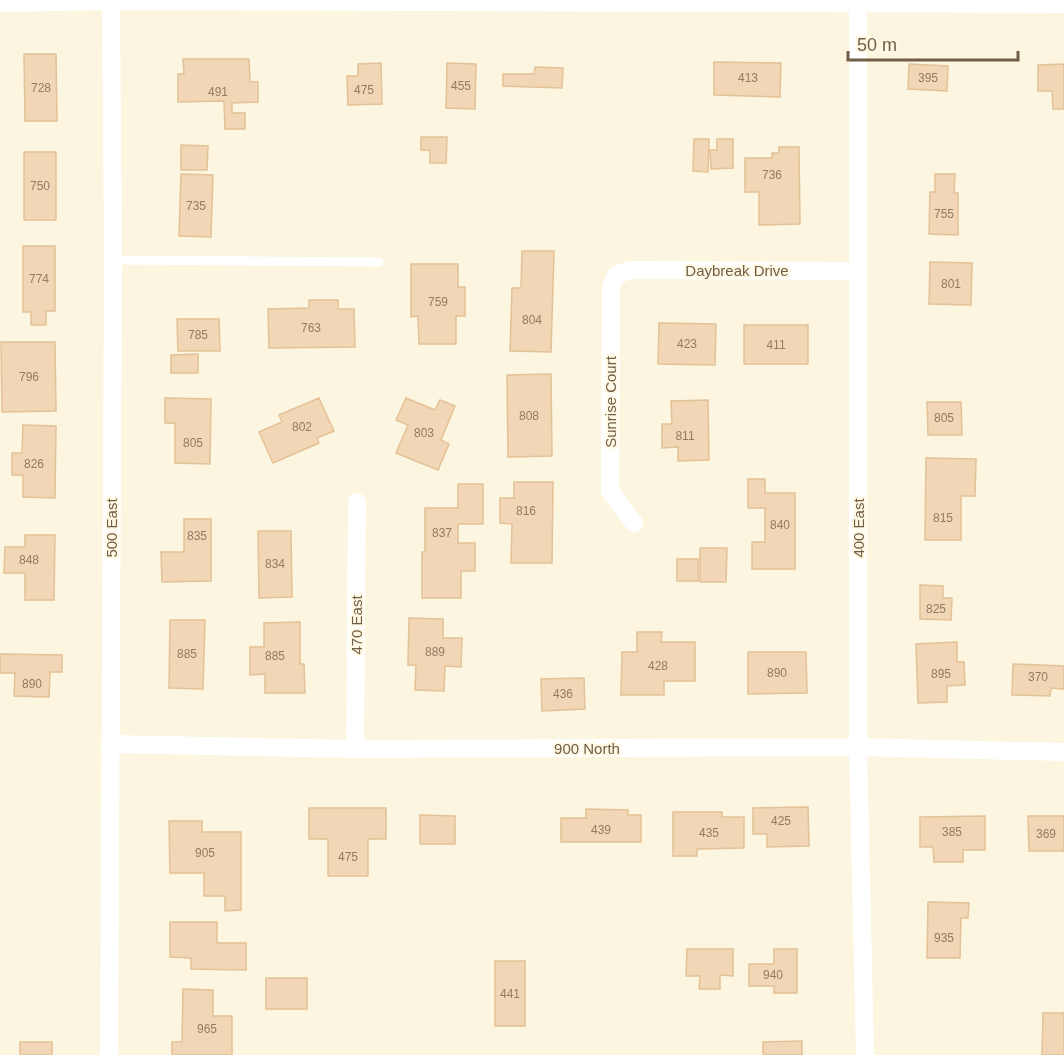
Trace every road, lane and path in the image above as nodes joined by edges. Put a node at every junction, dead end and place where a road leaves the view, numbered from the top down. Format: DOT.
graph roads {
  1 [pos="111,0"];
  2 [pos="858,2"];
  3 [pos="0,3"];
  4 [pos="1064,4"];
  5 [pos="113,260"];
  6 [pos="379,262"];
  7 [pos="858,271"];
  8 [pos="616,275"];
  9 [pos="357,502"];
  10 [pos="634,523"];
  11 [pos="110,744"];
  12 [pos="858,747"];
  13 [pos="355,749"];
  14 [pos="1064,752"];
  15 [pos="109,1055"];
  16 [pos="865,1055"];
  1 -- 2 [label="street"];
  1 -- 3 [label="street"];
  1 -- 5 [label="street, 500 East"];
  2 -- 4 [label="street"];
  2 -- 7 [label="street, 400 East"];
  5 -- 6 [label="lane"];
  5 -- 11 [label="street, 500 East"];
  7 -- 8 [label="street, Daybreak Drive"];
  7 -- 12 [label="street, 400 East"];
  8 -- 10 [label="street, Sunrise Court"];
  9 -- 13 [label="street, 470 East"];
  11 -- 13 [label="street, 900 North"];
  11 -- 15 [label="street, 500 East"];
  12 -- 13 [label="street, 900 North"];
  12 -- 14 [label="street, 900 North"];
  12 -- 16 [label="street, 400 East"];
}
